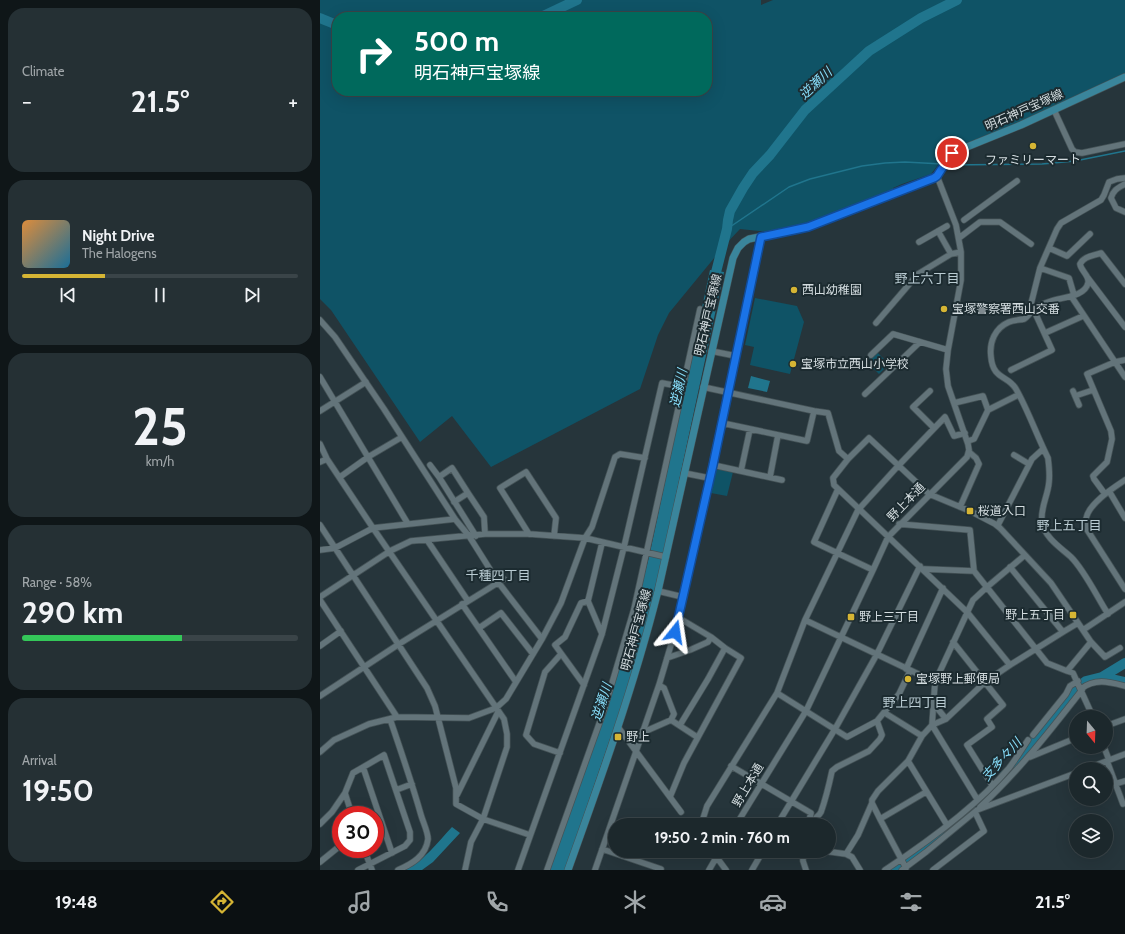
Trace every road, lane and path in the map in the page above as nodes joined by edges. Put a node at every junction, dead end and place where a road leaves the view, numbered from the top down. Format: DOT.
graph roads {
  1 [pos="1125,77"];
  2 [pos="1054,110"];
  3 [pos="1125,144"];
  4 [pos="937,176"];
  5 [pos="1125,178"];
  6 [pos="1017,180"];
  7 [pos="1125,184"];
  8 [pos="1125,212"];
  9 [pos="973,213"];
  10 [pos="964,220"];
  11 [pos="980,222"];
  12 [pos="947,226"];
  13 [pos="938,231"];
  14 [pos="1090,234"];
  15 [pos="761,237"];
  16 [pos="959,238"];
  17 [pos="919,242"];
  18 [pos="1031,244"];
  19 [pos="1049,248"];
  20 [pos="961,252"];
  21 [pos="951,254"];
  22 [pos="1040,268"];
  23 [pos="1088,277"];
  24 [pos="1125,284"];
  25 [pos="1073,296"];
  26 [pos="700,309"];
  27 [pos="1034,309"];
  28 [pos="1084,316"];
  29 [pos="320,320"];
  30 [pos="876,323"];
  31 [pos="1125,327"];
  32 [pos="1045,333"];
  33 [pos="920,342"];
  34 [pos="948,350"];
  35 [pos="711,351"];
  36 [pos="871,355"];
  37 [pos="736,356"];
  38 [pos="1125,360"];
  39 [pos="1115,362"];
  40 [pos="1011,370"];
  41 [pos="320,377"];
  42 [pos="1125,377"];
  43 [pos="366,382"];
  44 [pos="683,387"];
  45 [pos="703,387"];
  46 [pos="1093,390"];
  47 [pos="930,391"];
  48 [pos="728,392"];
  49 [pos="865,394"];
  50 [pos="1018,395"];
  51 [pos="334,402"];
  52 [pos="954,403"];
  53 [pos="1079,406"];
  54 [pos="988,410"];
  55 [pos="320,411"];
  56 [pos="814,411"];
  57 [pos="722,423"];
  58 [pos="934,428"];
  59 [pos="750,430"];
  60 [pos="965,433"];
  61 [pos="402,436"];
  62 [pos="778,436"];
  63 [pos="968,441"];
  64 [pos="320,444"];
  65 [pos="1043,449"];
  66 [pos="969,452"];
  67 [pos="1014,455"];
  68 [pos="368,457"];
  69 [pos="645,458"];
  70 [pos="327,459"];
  71 [pos="848,459"];
  72 [pos="320,462"];
  73 [pos="1029,464"];
  74 [pos="430,465"];
  75 [pos="713,465"];
  76 [pos="898,466"];
  77 [pos="741,471"];
  78 [pos="684,473"];
  79 [pos="340,477"];
  80 [pos="439,477"];
  81 [pos="770,477"];
  82 [pos="709,478"];
  83 [pos="782,480"];
  84 [pos="1125,480"];
  85 [pos="838,489"];
  86 [pos="1107,492"];
  87 [pos="468,493"];
  88 [pos="929,494"];
  89 [pos="454,502"];
  90 [pos="960,507"];
  91 [pos="858,510"];
  92 [pos="1125,518"];
  93 [pos="455,519"];
  94 [pos="408,524"];
  95 [pos="899,524"];
  96 [pos="320,525"];
  97 [pos="998,525"];
  98 [pos="373,528"];
  99 [pos="323,533"];
  100 [pos="485,534"];
  101 [pos="529,534"];
  102 [pos="469,536"];
  103 [pos="476,536"];
  104 [pos="554,536"];
  105 [pos="888,537"];
  106 [pos="585,538"];
  107 [pos="427,540"];
  108 [pos="602,543"];
  109 [pos="624,547"];
  110 [pos="335,548"];
  111 [pos="320,550"];
  112 [pos="390,551"];
  113 [pos="647,553"];
  114 [pos="837,553"];
  115 [pos="1025,555"];
  116 [pos="666,557"];
  117 [pos="922,567"];
  118 [pos="1010,567"];
  119 [pos="873,570"];
  120 [pos="974,571"];
  121 [pos="354,575"];
  122 [pos="501,580"];
  123 [pos="986,587"];
  124 [pos="943,588"];
  125 [pos="1125,590"];
  126 [pos="658,591"];
  127 [pos="320,597"];
  128 [pos="683,597"];
  129 [pos="320,600"];
  130 [pos="468,601"];
  131 [pos="588,601"];
  132 [pos="1125,602"];
  133 [pos="462,604"];
  134 [pos="967,612"];
  135 [pos="1108,614"];
  136 [pos="679,618"];
  137 [pos="805,620"];
  138 [pos="437,621"];
  139 [pos="1078,623"];
  140 [pos="479,628"];
  141 [pos="1083,630"];
  142 [pos="341,631"];
  143 [pos="1063,632"];
  144 [pos="602,634"];
  145 [pos="711,637"];
  146 [pos="842,637"];
  147 [pos="542,639"];
  148 [pos="953,642"];
  149 [pos="1091,642"];
  150 [pos="399,644"];
  151 [pos="320,646"];
  152 [pos="725,648"];
  153 [pos="1120,648"];
  154 [pos="1037,649"];
  155 [pos="533,654"];
  156 [pos="561,654"];
  157 [pos="877,654"];
  158 [pos="667,658"];
  159 [pos="1010,665"];
  160 [pos="365,667"];
  161 [pos="908,670"];
  162 [pos="1067,671"];
  163 [pos="516,682"];
  164 [pos="935,682"];
  165 [pos="985,682"];
  166 [pos="1078,682"];
  167 [pos="584,685"];
  168 [pos="659,685"];
  169 [pos="1125,686"];
  170 [pos="1082,689"];
  171 [pos="776,693"];
  172 [pos="320,696"];
  173 [pos="933,703"];
  174 [pos="497,710"];
  175 [pos="1090,710"];
  176 [pos="806,711"];
  177 [pos="885,712"];
  178 [pos="397,717"];
  179 [pos="438,718"];
  180 [pos="390,719"];
  181 [pos="946,719"];
  182 [pos="1125,719"];
  183 [pos="672,720"];
  184 [pos="878,721"];
  185 [pos="1113,723"];
  186 [pos="680,725"];
  187 [pos="932,725"];
  188 [pos="618,727"];
  189 [pos="835,729"];
  190 [pos="643,730"];
  191 [pos="1032,735"];
  192 [pos="922,736"];
  193 [pos="697,737"];
  194 [pos="1028,740"];
  195 [pos="1069,741"];
  196 [pos="635,751"];
  197 [pos="320,752"];
  198 [pos="560,753"];
  199 [pos="1106,754"];
  200 [pos="1125,754"];
  201 [pos="1028,758"];
  202 [pos="908,761"];
  203 [pos="1108,761"];
  204 [pos="732,766"];
  205 [pos="363,767"];
  206 [pos="1069,776"];
  207 [pos="1125,781"];
  208 [pos="412,784"];
  209 [pos="762,784"];
  210 [pos="1115,784"];
  211 [pos="992,785"];
  212 [pos="396,790"];
  213 [pos="926,792"];
  214 [pos="345,793"];
  215 [pos="456,796"];
  216 [pos="670,797"];
  217 [pos="977,799"];
  218 [pos="791,802"];
  219 [pos="872,803"];
  220 [pos="1123,804"];
  221 [pos="349,806"];
  222 [pos="976,811"];
  223 [pos="681,812"];
  224 [pos="483,818"];
  225 [pos="703,818"];
  226 [pos="740,818"];
  227 [pos="782,818"];
  228 [pos="810,818"];
  229 [pos="814,818"];
  230 [pos="880,819"];
  231 [pos="320,824"];
  232 [pos="946,825"];
  233 [pos="530,835"];
  234 [pos="602,849"];
  235 [pos="332,853"];
  236 [pos="392,853"];
  237 [pos="836,853"];
  238 [pos="846,854"];
  239 [pos="367,858"];
  240 [pos="715,858"];
  241 [pos="717,858"];
  242 [pos="759,858"];
  243 [pos="804,858"];
  244 [pos="320,862"];
  245 [pos="369,864"];
  246 [pos="903,865"];
  247 [pos="661,869"];
  248 [pos="358,870"];
  249 [pos="372,870"];
  250 [pos="398,870"];
  251 [pos="465,870"];
  252 [pos="518,870"];
  253 [pos="547,870"];
  254 [pos="568,870"];
  255 [pos="595,870"];
  256 [pos="709,870"];
  257 [pos="726,870"];
  258 [pos="752,870"];
  259 [pos="806,870"];
  260 [pos="860,870"];
  261 [pos="885,870"];
  262 [pos="933,870"];
  1 -- 2 [label="main road, 明石神戸宝塚線"];
  2 -- 3 [label="street"];
  2 -- 4 [label="main road, 明石神戸宝塚線"];
  4 -- 15 [label="main road, 明石神戸宝塚線"];
  4 -- 16 [label="street"];
  5 -- 19 [label="street"];
  6 -- 9 [label="street"];
  7 -- 8 [label="street"];
  9 -- 10 [label="street"];
  9 -- 11 [label="street"];
  11 -- 16 [label="street"];
  11 -- 18 [label="street"];
  12 -- 13 [label="street"];
  13 -- 17 [label="street"];
  13 -- 21 [label="street"];
  14 -- 19 [label="street"];
  15 -- 35 [label="main road, 明石神戸宝塚線"];
  15 -- 37 [label="street"];
  16 -- 20 [label="street"];
  19 -- 22 [label="street"];
  20 -- 21 [label="street"];
  20 -- 34 [label="street"];
  21 -- 30 [label="street"];
  22 -- 25 [label="street"];
  22 -- 27 [label="street"];
  23 -- 24 [label="street"];
  23 -- 25 [label="street"];
  23 -- 31 [label="street"];
  25 -- 27 [label="street"];
  25 -- 28 [label="street"];
  26 -- 44 [label="street"];
  27 -- 32 [label="street"];
  27 -- 50 [label="street"];
  28 -- 32 [label="street"];
  28 -- 39 [label="street"];
  29 -- 43 [label="street"];
  32 -- 40 [label="street"];
  33 -- 34 [label="street"];
  33 -- 36 [label="street"];
  33 -- 49 [label="street"];
  34 -- 52 [label="street"];
  35 -- 37 [label="street"];
  35 -- 45 [label="main road, 明石神戸宝塚線"];
  37 -- 48 [label="street"];
  38 -- 39 [label="street"];
  39 -- 42 [label="street"];
  39 -- 46 [label="street"];
  41 -- 51 [label="street"];
  43 -- 51 [label="street"];
  43 -- 61 [label="street"];
  44 -- 69 [label="street"];
  44 -- 113 [label="street"];
  45 -- 48 [label="street"];
  45 -- 78 [label="main road, 明石神戸宝塚線"];
  46 -- 53 [label="street"];
  46 -- 86 [label="street"];
  47 -- 58 [label="street"];
  48 -- 56 [label="street"];
  48 -- 57 [label="street"];
  50 -- 54 [label="street"];
  50 -- 65 [label="street"];
  51 -- 55 [label="street"];
  51 -- 68 [label="street"];
  52 -- 54 [label="street"];
  52 -- 60 [label="street"];
  54 -- 63 [label="street"];
  56 -- 62 [label="street"];
  56 -- 71 [label="street"];
  57 -- 59 [label="street"];
  57 -- 75 [label="street"];
  58 -- 60 [label="street"];
  58 -- 76 [label="street"];
  59 -- 62 [label="street"];
  59 -- 77 [label="street"];
  60 -- 63 [label="street"];
  61 -- 68 [label="street"];
  61 -- 93 [label="street"];
  62 -- 81 [label="street"];
  63 -- 66 [label="street"];
  64 -- 70 [label="street"];
  65 -- 73 [label="street"];
  65 -- 135 [label="street"];
  66 -- 88 [label="street, 野上本通"];
  66 -- 90 [label="street"];
  67 -- 73 [label="street"];
  68 -- 79 [label="street"];
  68 -- 94 [label="street"];
  69 -- 106 [label="street"];
  69 -- 109 [label="street"];
  70 -- 72 [label="street"];
  70 -- 79 [label="street"];
  71 -- 76 [label="street"];
  71 -- 85 [label="street"];
  73 -- 97 [label="street"];
  74 -- 80 [label="street"];
  75 -- 77 [label="street"];
  75 -- 82 [label="street"];
  76 -- 88 [label="street"];
  76 -- 91 [label="street"];
  77 -- 81 [label="street"];
  78 -- 82 [label="street"];
  78 -- 116 [label="main road, 明石神戸宝塚線"];
  79 -- 98 [label="street"];
  80 -- 87 [label="street"];
  80 -- 89 [label="street"];
  81 -- 83 [label="street"];
  82 -- 128 [label="street"];
  84 -- 86 [label="street"];
  85 -- 91 [label="street"];
  85 -- 114 [label="street"];
  86 -- 92 [label="street"];
  86 -- 125 [label="street"];
  87 -- 89 [label="street"];
  87 -- 100 [label="street"];
  88 -- 90 [label="street"];
  88 -- 95 [label="street, 野上本通"];
  89 -- 103 [label="street"];
  90 -- 97 [label="street"];
  91 -- 105 [label="street"];
  91 -- 114 [label="street"];
  93 -- 94 [label="street"];
  93 -- 102 [label="street"];
  94 -- 98 [label="street"];
  95 -- 105 [label="street, 野上本通"];
  95 -- 120 [label="street"];
  96 -- 99 [label="street"];
  97 -- 115 [label="street"];
  98 -- 110 [label="street"];
  98 -- 112 [label="street"];
  99 -- 110 [label="street"];
  100 -- 101 [label="street"];
  100 -- 103 [label="street"];
  101 -- 104 [label="street"];
  101 -- 104 [label="street"];
  102 -- 103 [label="street"];
  102 -- 107 [label="street"];
  102 -- 122 [label="street"];
  104 -- 106 [label="street"];
  105 -- 117 [label="street"];
  105 -- 119 [label="street, 野上本通"];
  106 -- 108 [label="street"];
  106 -- 147 [label="street"];
  107 -- 112 [label="street"];
  107 -- 130 [label="street"];
  108 -- 109 [label="street"];
  108 -- 131 [label="street"];
  109 -- 113 [label="street"];
  109 -- 144 [label="street"];
  110 -- 111 [label="street"];
  110 -- 121 [label="street"];
  112 -- 121 [label="street"];
  112 -- 138 [label="street"];
  113 -- 116 [label="street"];
  113 -- 253 [label="street"];
  114 -- 119 [label="street"];
  114 -- 137 [label="street"];
  115 -- 118 [label="street"];
  115 -- 139 [label="street"];
  116 -- 126 [label="main road, 明石神戸宝塚線"];
  117 -- 120 [label="street"];
  117 -- 124 [label="street"];
  117 -- 157 [label="street"];
  118 -- 123 [label="street"];
  118 -- 143 [label="street"];
  119 -- 146 [label="street, 野上本通"];
  120 -- 123 [label="street"];
  121 -- 127 [label="street"];
  121 -- 150 [label="street"];
  122 -- 130 [label="street"];
  122 -- 147 [label="street"];
  123 -- 134 [label="street"];
  123 -- 154 [label="street"];
  124 -- 134 [label="street"];
  124 -- 161 [label="street"];
  126 -- 128 [label="street"];
  126 -- 188 [label="main road, 明石神戸宝塚線"];
  128 -- 136 [label="street"];
  129 -- 142 [label="street"];
  130 -- 133 [label="street"];
  131 -- 144 [label="street"];
  131 -- 156 [label="street"];
  132 -- 135 [label="street"];
  133 -- 138 [label="street"];
  133 -- 140 [label="street"];
  134 -- 148 [label="street"];
  134 -- 159 [label="street"];
  135 -- 141 [label="street"];
  136 -- 145 [label="street"];
  136 -- 158 [label="street"];
  137 -- 146 [label="street"];
  137 -- 171 [label="street"];
  138 -- 150 [label="street"];
  138 -- 174 [label="street"];
  139 -- 141 [label="street"];
  139 -- 143 [label="street"];
  140 -- 155 [label="street"];
  140 -- 163 [label="street"];
  141 -- 149 [label="street"];
  142 -- 151 [label="street"];
  142 -- 160 [label="street"];
  143 -- 154 [label="street"];
  144 -- 167 [label="street"];
  145 -- 152 [label="street"];
  145 -- 158 [label="street"];
  146 -- 157 [label="street"];
  146 -- 176 [label="street, 野上本通"];
  147 -- 155 [label="street"];
  148 -- 164 [label="street"];
  148 -- 165 [label="street"];
  149 -- 153 [label="street"];
  149 -- 162 [label="street"];
  150 -- 160 [label="street"];
  150 -- 179 [label="street"];
  152 -- 186 [label="street"];
  152 -- 193 [label="street"];
  154 -- 159 [label="street"];
  154 -- 162 [label="street"];
  155 -- 163 [label="street"];
  156 -- 167 [label="street"];
  156 -- 198 [label="street"];
  157 -- 161 [label="street"];
  157 -- 189 [label="street"];
  158 -- 168 [label="street"];
  159 -- 165 [label="street"];
  160 -- 172 [label="street"];
  160 -- 178 [label="street"];
  161 -- 164 [label="street"];
  161 -- 177 [label="street"];
  162 -- 166 [label="street"];
  163 -- 174 [label="street"];
  164 -- 173 [label="street"];
  165 -- 181 [label="street"];
  165 -- 211 [label="street"];
  166 -- 170 [label="street"];
  166 -- 191 [label="street"];
  167 -- 198 [label="street"];
  168 -- 183 [label="street"];
  168 -- 190 [label="street"];
  169 -- 170 [label="street"];
  170 -- 175 [label="street"];
  170 -- 201 [label="street"];
  171 -- 176 [label="street"];
  171 -- 204 [label="street"];
  173 -- 181 [label="street"];
  173 -- 187 [label="street"];
  174 -- 179 [label="street"];
  174 -- 215 [label="street"];
  174 -- 224 [label="street"];
  176 -- 189 [label="street"];
  176 -- 209 [label="street, 野上本通"];
  177 -- 184 [label="street"];
  177 -- 192 [label="street"];
  178 -- 179 [label="street"];
  178 -- 180 [label="street"];
  179 -- 215 [label="street"];
  180 -- 197 [label="street"];
  180 -- 208 [label="street"];
  181 -- 187 [label="street"];
  182 -- 185 [label="street"];
  183 -- 186 [label="street"];
  183 -- 190 [label="street"];
  184 -- 189 [label="street"];
  184 -- 229 [label="street"];
  186 -- 193 [label="street"];
  187 -- 192 [label="street"];
  187 -- 217 [label="street"];
  188 -- 196 [label="street"];
  188 -- 254 [label="main road, 明石神戸宝塚線"];
  189 -- 218 [label="street"];
  190 -- 196 [label="street"];
  192 -- 202 [label="street"];
  193 -- 216 [label="street"];
  194 -- 211 [label="street"];
  195 -- 201 [label="street"];
  196 -- 216 [label="street"];
  196 -- 234 [label="street"];
  198 -- 233 [label="street"];
  199 -- 203 [label="street"];
  200 -- 203 [label="street"];
  201 -- 222 [label="street"];
  202 -- 213 [label="street"];
  202 -- 219 [label="street"];
  203 -- 210 [label="street"];
  204 -- 209 [label="street"];
  204 -- 225 [label="street"];
  205 -- 212 [label="street"];
  205 -- 214 [label="street"];
  205 -- 236 [label="street"];
  206 -- 222 [label="street"];
  207 -- 210 [label="street"];
  208 -- 212 [label="street"];
  208 -- 250 [label="street"];
  209 -- 218 [label="street"];
  209 -- 226 [label="street, 野上本通"];
  210 -- 220 [label="street"];
  211 -- 217 [label="street"];
  212 -- 236 [label="street"];
  213 -- 230 [label="street"];
  213 -- 232 [label="street"];
  214 -- 221 [label="street"];
  214 -- 231 [label="street"];
  215 -- 224 [label="street"];
  216 -- 223 [label="street"];
  217 -- 232 [label="street"];
  218 -- 227 [label="street"];
  218 -- 228 [label="street"];
  219 -- 230 [label="street"];
  219 -- 238 [label="street"];
  222 -- 246 [label="street"];
  222 -- 262 [label="street"];
  224 -- 233 [label="street"];
  224 -- 251 [label="street"];
  230 -- 246 [label="street"];
  232 -- 246 [label="street"];
  233 -- 252 [label="street"];
  234 -- 247 [label="street"];
  234 -- 255 [label="street"];
  235 -- 244 [label="street"];
  236 -- 245 [label="street"];
  237 -- 238 [label="street"];
  238 -- 260 [label="street"];
  239 -- 245 [label="street"];
  240 -- 256 [label="street"];
  241 -- 257 [label="street"];
  242 -- 258 [label="street"];
  243 -- 259 [label="street"];
  245 -- 248 [label="street"];
  245 -- 249 [label="street"];
  246 -- 261 [label="street"];
}
